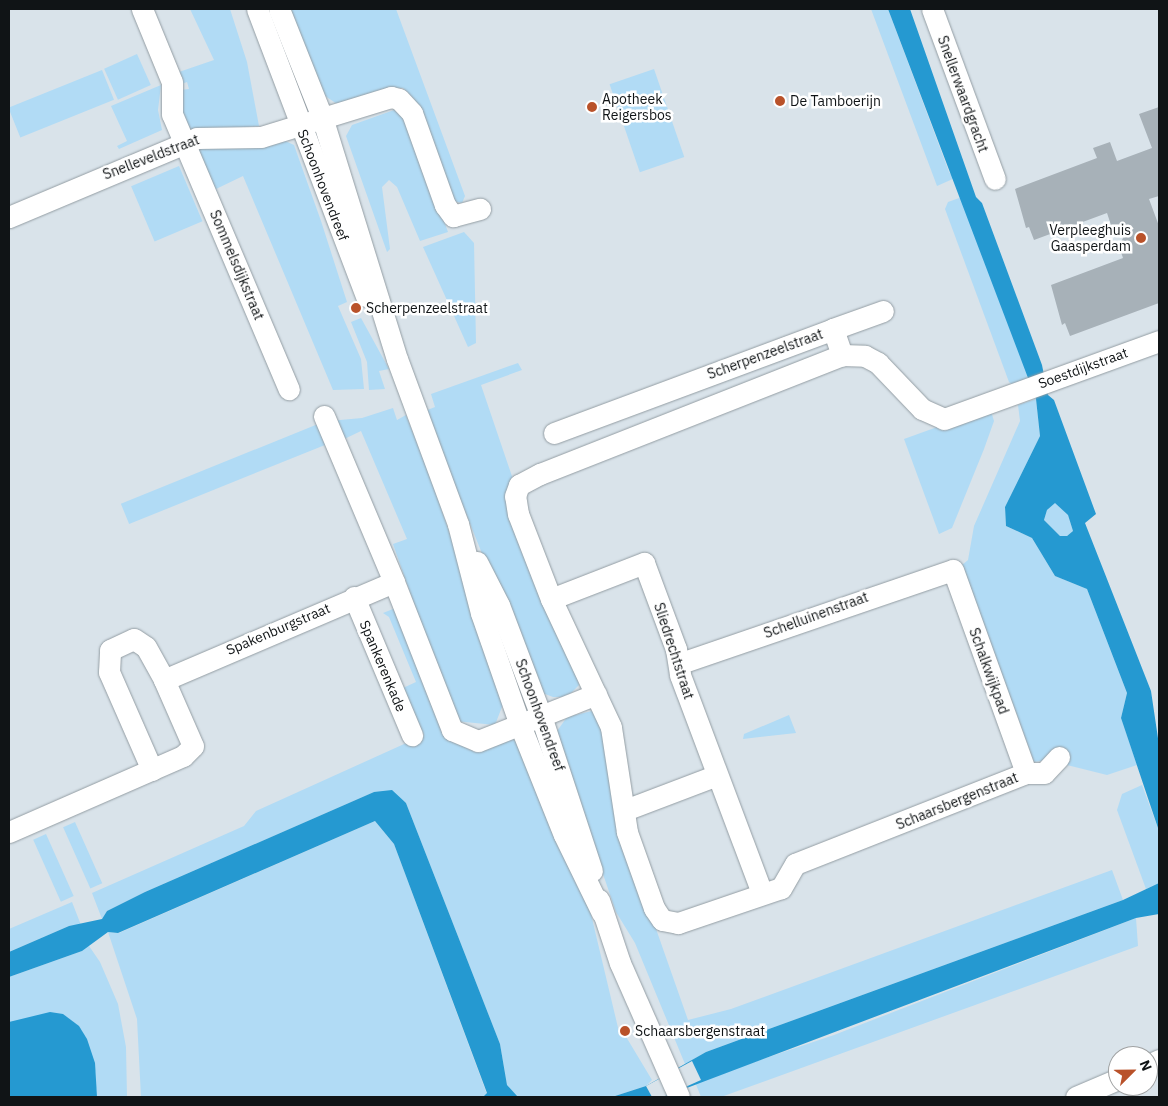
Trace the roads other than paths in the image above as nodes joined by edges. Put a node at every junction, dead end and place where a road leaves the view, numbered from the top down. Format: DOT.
graph roads {
  1 [pos="142,9"];
  2 [pos="257,9"];
  3 [pos="279,9"];
  4 [pos="932,9"];
  5 [pos="322,117"];
  6 [pos="300,125"];
  7 [pos="183,142"];
  8 [pos="995,179"];
  9 [pos="480,209"];
  10 [pos="9,217"];
  11 [pos="883,311"];
  12 [pos="833,329"];
  13 [pos="1159,341"];
  14 [pos="842,355"];
  15 [pos="397,359"];
  16 [pos="698,379"];
  17 [pos="289,388"];
  18 [pos="1014,393"];
  19 [pos="626,406"];
  20 [pos="710,407"];
  21 [pos="324,416"];
  22 [pos="554,433"];
  23 [pos="637,436"];
  24 [pos="458,524"];
  25 [pos="953,570"];
  26 [pos="394,582"];
  27 [pos="354,598"];
  28 [pos="551,599"];
  29 [pos="680,663"];
  30 [pos="164,680"];
  31 [pos="596,694"];
  32 [pos="542,716"];
  33 [pos="520,725"];
  34 [pos="412,735"];
  35 [pos="1059,758"];
  36 [pos="152,770"];
  37 [pos="1026,773"];
  38 [pos="717,775"];
  39 [pos="624,810"];
  40 [pos="9,832"];
  41 [pos="762,893"];
  42 [pos="602,913"];
  43 [pos="1108,1083"];
  44 [pos="677,1089"];
  45 [pos="1076,1097"];
  1 -- 7 [label="street, Sommelsdijkstraat"];
  2 -- 6 [label="street, Schoonhovendreef"];
  3 -- 5 [label="street, Schoonhovendreef"];
  4 -- 8 [label="street, Snellerwaardgracht"];
  5 -- 6 [label="street, Snelleveldstraat"];
  5 -- 9 [label="street, Snelleveldstraat"];
  5 -- 15 [label="street, Schoonhovendreef"];
  6 -- 7 [label="street, Snelleveldstraat"];
  6 -- 15 [label="street, Schoonhovendreef"];
  7 -- 10 [label="street, Snelleveldstraat"];
  7 -- 17 [label="street, Sommelsdijkstraat"];
  11 -- 12 [label="street, Scherpenzeelstraat"];
  12 -- 14 [label="street, Scherpenzeelstraat"];
  12 -- 16 [label="street, Scherpenzeelstraat"];
  13 -- 18 [label="street, Soestdijkstraat"];
  14 -- 18 [label="street, Scherpenzeelstraat"];
  14 -- 20 [label="street, Scherpenzeelstraat"];
  15 -- 24 [label="street, Schoonhovendreef"];
  16 -- 19 [label="street, Scherpenzeelstraat"];
  16 -- 20 [label="street, Scherpenzeelstraat"];
  19 -- 22 [label="street, Scherpenzeelstraat"];
  19 -- 23 [label="street"];
  20 -- 23 [label="street, Scherpenzeelstraat"];
  21 -- 26 [label="street"];
  23 -- 28 [label="street, Scherpenzeelstraat"];
  24 -- 32 [label="street, Schoonhovendreef"];
  24 -- 33 [label="street, Schoonhovendreef"];
  25 -- 29 [label="street, Schelluinenstraat"];
  25 -- 37 [label="street, Schalkwijkpad"];
  26 -- 27 [label="street, Spakenburgstraat"];
  26 -- 33 [label="street"];
  27 -- 30 [label="street, Spakenburgstraat"];
  27 -- 34 [label="street, Spankerenkade"];
  28 -- 29 [label="street, Sliedrechtstraat"];
  28 -- 31 [label="street, Scherpenzeelstraat"];
  29 -- 38 [label="street, Sliedrechtstraat"];
  30 -- 36 [label="street"];
  30 -- 36 [label="street"];
  31 -- 32 [label="street"];
  31 -- 39 [label="street, Schaarsbergenstraat"];
  32 -- 33 [label="street"];
  32 -- 42 [label="street, Schoonhovendreef"];
  33 -- 42 [label="street, Schoonhovendreef"];
  35 -- 37 [label="street, Schaarsbergenstraat"];
  36 -- 40 [label="street"];
  37 -- 41 [label="street, Schaarsbergenstraat"];
  38 -- 39 [label="street"];
  38 -- 41 [label="street, Sliedrechtstraat"];
  39 -- 41 [label="street, Schaarsbergenstraat"];
  42 -- 44 [label="street, Schoonhovendreef"];
  43 -- 45 [label="street"];
}
